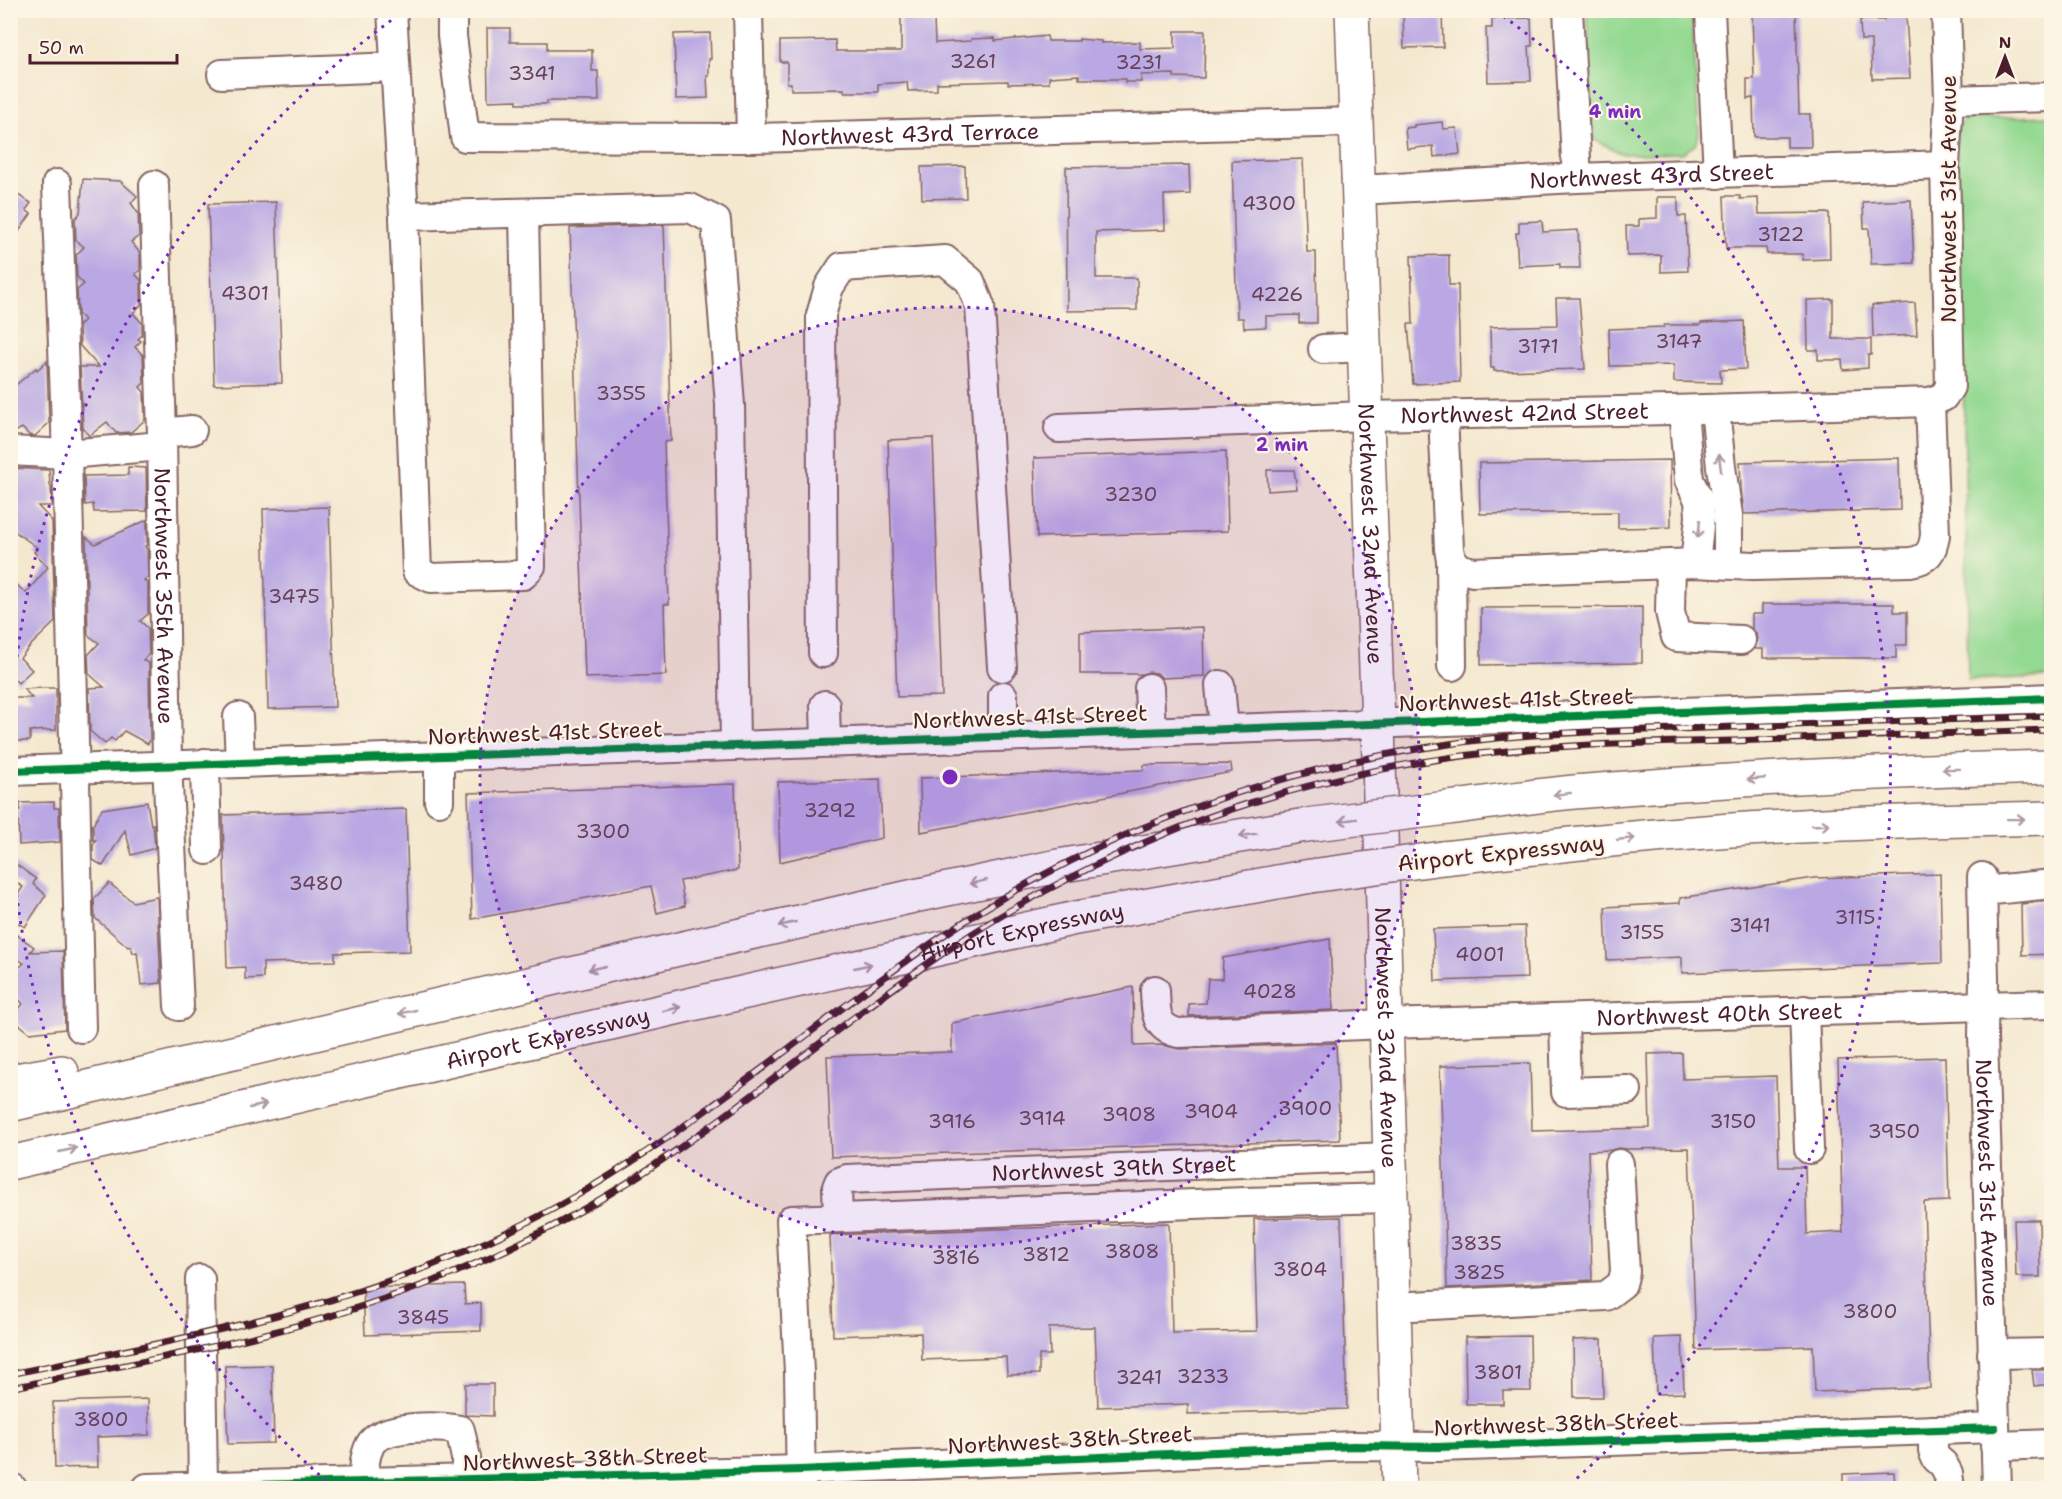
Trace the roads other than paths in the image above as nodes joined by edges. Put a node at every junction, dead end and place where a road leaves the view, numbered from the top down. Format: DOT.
graph roads {
  1 [pos="392,10"];
  2 [pos="452,10"];
  3 [pos="748,10"];
  4 [pos="1352,10"];
  5 [pos="1568,10"];
  6 [pos="1710,10"];
  7 [pos="1946,10"];
  8 [pos="395,67"];
  9 [pos="222,74"];
  10 [pos="2052,97"];
  11 [pos="1949,100"];
  12 [pos="1356,122"];
  13 [pos="751,138"];
  14 [pos="1946,165"];
  15 [pos="1718,174"];
  16 [pos="1577,178"];
  17 [pos="57,184"];
  18 [pos="153,185"];
  19 [pos="1358,190"];
  20 [pos="524,213"];
  21 [pos="404,216"];
  22 [pos="1364,347"];
  23 [pos="1323,349"];
  24 [pos="1940,394"];
  25 [pos="1715,409"];
  26 [pos="1683,410"];
  27 [pos="1443,415"];
  28 [pos="1366,416"];
  29 [pos="1059,428"];
  30 [pos="192,430"];
  31 [pos="162,440"];
  32 [pos="10,451"];
  33 [pos="67,454"];
  34 [pos="1725,493"];
  35 [pos="1697,495"];
  36 [pos="1451,559"];
  37 [pos="1683,563"];
  38 [pos="1728,563"];
  39 [pos="1742,640"];
  40 [pos="823,653"];
  41 [pos="1452,666"];
  42 [pos="1002,668"];
  43 [pos="1220,685"];
  44 [pos="1149,688"];
  45 [pos="1003,696"];
  46 [pos="2052,698"];
  47 [pos="825,705"];
  48 [pos="238,717"];
  49 [pos="1378,723"];
  50 [pos="1224,729"];
  51 [pos="1151,731"];
  52 [pos="1003,736"];
  53 [pos="826,742"];
  54 [pos="735,745"];
  55 [pos="439,755"];
  56 [pos="240,762"];
  57 [pos="205,763"];
  58 [pos="167,764"];
  59 [pos="2052,766"];
  60 [pos="76,768"];
  61 [pos="10,771"];
  62 [pos="440,801"];
  63 [pos="2052,818"];
  64 [pos="207,850"];
  65 [pos="2052,884"];
  66 [pos="1155,990"];
  67 [pos="178,1006"];
  68 [pos="1983,1006"];
  69 [pos="2049,1010"];
  70 [pos="1804,1011"];
  71 [pos="1564,1020"];
  72 [pos="1386,1024"];
  73 [pos="81,1028"];
  74 [pos="337,1029"];
  75 [pos="10,1081"];
  76 [pos="1627,1090"];
  77 [pos="10,1105"];
  78 [pos="1809,1149"];
  79 [pos="1389,1157"];
  80 [pos="10,1163"];
  81 [pos="1619,1164"];
  82 [pos="1390,1198"];
  83 [pos="838,1218"];
  84 [pos="200,1279"];
  85 [pos="1393,1307"];
  86 [pos="2052,1353"];
  87 [pos="1992,1354"];
  88 [pos="1933,1430"];
  89 [pos="1995,1437"];
  90 [pos="2052,1444"];
  91 [pos="1397,1446"];
  92 [pos="801,1479"];
  93 [pos="466,1480"];
  94 [pos="364,1482"];
  95 [pos="203,1487"];
  96 [pos="147,1488"];
  97 [pos="1399,1488"];
  98 [pos="1950,1488"];
  99 [pos="1996,1488"];
  1 -- 8 [label="street"];
  2 -- 13 [label="street, Northwest 43rd Terrace"];
  3 -- 13 [label="street"];
  4 -- 12 [label="main road, Northwest 32nd Avenue"];
  5 -- 16 [label="street"];
  6 -- 15 [label="street"];
  7 -- 11 [label="street, Northwest 31st Avenue"];
  8 -- 9 [label="street"];
  8 -- 21 [label="street"];
  10 -- 11 [label="street"];
  11 -- 14 [label="street, Northwest 31st Avenue"];
  12 -- 13 [label="street, Northwest 43rd Terrace"];
  12 -- 19 [label="main road, Northwest 32nd Avenue"];
  14 -- 15 [label="street, Northwest 43rd Street"];
  14 -- 24 [label="street, Northwest 31st Avenue"];
  15 -- 16 [label="street, Northwest 43rd Street"];
  16 -- 19 [label="street, Northwest 43rd Street"];
  17 -- 33 [label="street"];
  18 -- 31 [label="street, Northwest 35th Avenue"];
  19 -- 22 [label="main road, Northwest 32nd Avenue"];
  20 -- 21 [label="street"];
  20 -- 21 [label="street"];
  20 -- 54 [label="street"];
  22 -- 23 [label="street"];
  22 -- 28 [label="main road, Northwest 32nd Avenue"];
  24 -- 25 [label="street, Northwest 42nd Street"];
  24 -- 38 [label="street, Northwest 31st Avenue"];
  25 -- 26 [label="street, Northwest 42nd Street"];
  34 -- 25 [label="street, one-way"];
  26 -- 27 [label="street, Northwest 42nd Street"];
  26 -- 35 [label="street"];
  27 -- 28 [label="street, Northwest 42nd Street"];
  27 -- 36 [label="street"];
  28 -- 29 [label="street, Northwest 42nd Street"];
  28 -- 49 [label="main road, Northwest 32nd Avenue"];
  30 -- 31 [label="street"];
  31 -- 33 [label="street"];
  31 -- 58 [label="street, Northwest 35th Avenue"];
  32 -- 33 [label="street"];
  33 -- 60 [label="street"];
  34 -- 35 [label="street"];
  34 -- 38 [label="street"];
  35 -- 37 [label="street, one-way"];
  36 -- 37 [label="street, Northwest 31st Avenue"];
  36 -- 41 [label="street"];
  37 -- 38 [label="street, Northwest 31st Avenue"];
  37 -- 39 [label="street"];
  40 -- 42 [label="street"];
  43 -- 50 [label="street"];
  44 -- 51 [label="street"];
  45 -- 52 [label="street"];
  46 -- 49 [label="street, Northwest 41st Street"];
  47 -- 53 [label="street"];
  48 -- 56 [label="street"];
  49 -- 50 [label="street, Northwest 41st Street"];
  49 -- 72 [label="main road, Northwest 32nd Avenue"];
  50 -- 51 [label="street, Northwest 41st Street"];
  51 -- 52 [label="street, Northwest 41st Street"];
  52 -- 53 [label="street, Northwest 41st Street"];
  53 -- 54 [label="street, Northwest 41st Street"];
  54 -- 55 [label="street, Northwest 41st Street"];
  55 -- 56 [label="street, Northwest 41st Street"];
  55 -- 62 [label="street"];
  56 -- 57 [label="street, Northwest 41st Street"];
  57 -- 58 [label="street, Northwest 41st Street"];
  57 -- 64 [label="street"];
  58 -- 60 [label="street, Northwest 41st Street"];
  58 -- 67 [label="street, Northwest 35th Avenue"];
  59 -- 74 [label="main road, one-way, bridge"];
  60 -- 61 [label="street, Northwest 41st Street"];
  60 -- 73 [label="street"];
  80 -- 63 [label="main road, Airport Expressway, one-way, bridge"];
  65 -- 68 [label="street, Northwest 31st Avenue"];
  66 -- 72 [label="street, Northwest 40th Street"];
  68 -- 69 [label="street, Northwest 40th Street"];
  68 -- 70 [label="street, Northwest 40th Street"];
  68 -- 87 [label="street, Northwest 31st Avenue"];
  70 -- 71 [label="street, Northwest 40th Street"];
  70 -- 78 [label="street"];
  71 -- 72 [label="street, Northwest 40th Street"];
  71 -- 76 [label="street"];
  72 -- 79 [label="main road, Northwest 32nd Avenue"];
  74 -- 75 [label="main road"];
  74 -- 77 [label="main road"];
  79 -- 82 [label="main road, Northwest 32nd Avenue"];
  79 -- 83 [label="street, Northwest 39th Street"];
  81 -- 85 [label="street"];
  82 -- 83 [label="street"];
  82 -- 85 [label="main road, Northwest 32nd Avenue"];
  83 -- 92 [label="street"];
  84 -- 95 [label="street"];
  85 -- 91 [label="main road, Northwest 32nd Avenue"];
  86 -- 87 [label="street"];
  87 -- 89 [label="street, Northwest 31st Avenue"];
  88 -- 89 [label="street, Northwest 38th Street"];
  88 -- 91 [label="street, Northwest 38th Street"];
  88 -- 98 [label="street"];
  89 -- 90 [label="street, Northwest 38th Street"];
  89 -- 99 [label="street, Northwest 31st Avenue"];
  91 -- 92 [label="street, Northwest 38th Street"];
  91 -- 97 [label="main road, Northwest 32nd Avenue"];
  92 -- 93 [label="street, Northwest 38th Street"];
  93 -- 94 [label="street, Northwest 38th Street"];
  93 -- 94 [label="street"];
  94 -- 95 [label="street, Northwest 38th Street"];
  95 -- 96 [label="street, Northwest 38th Street"];
}
